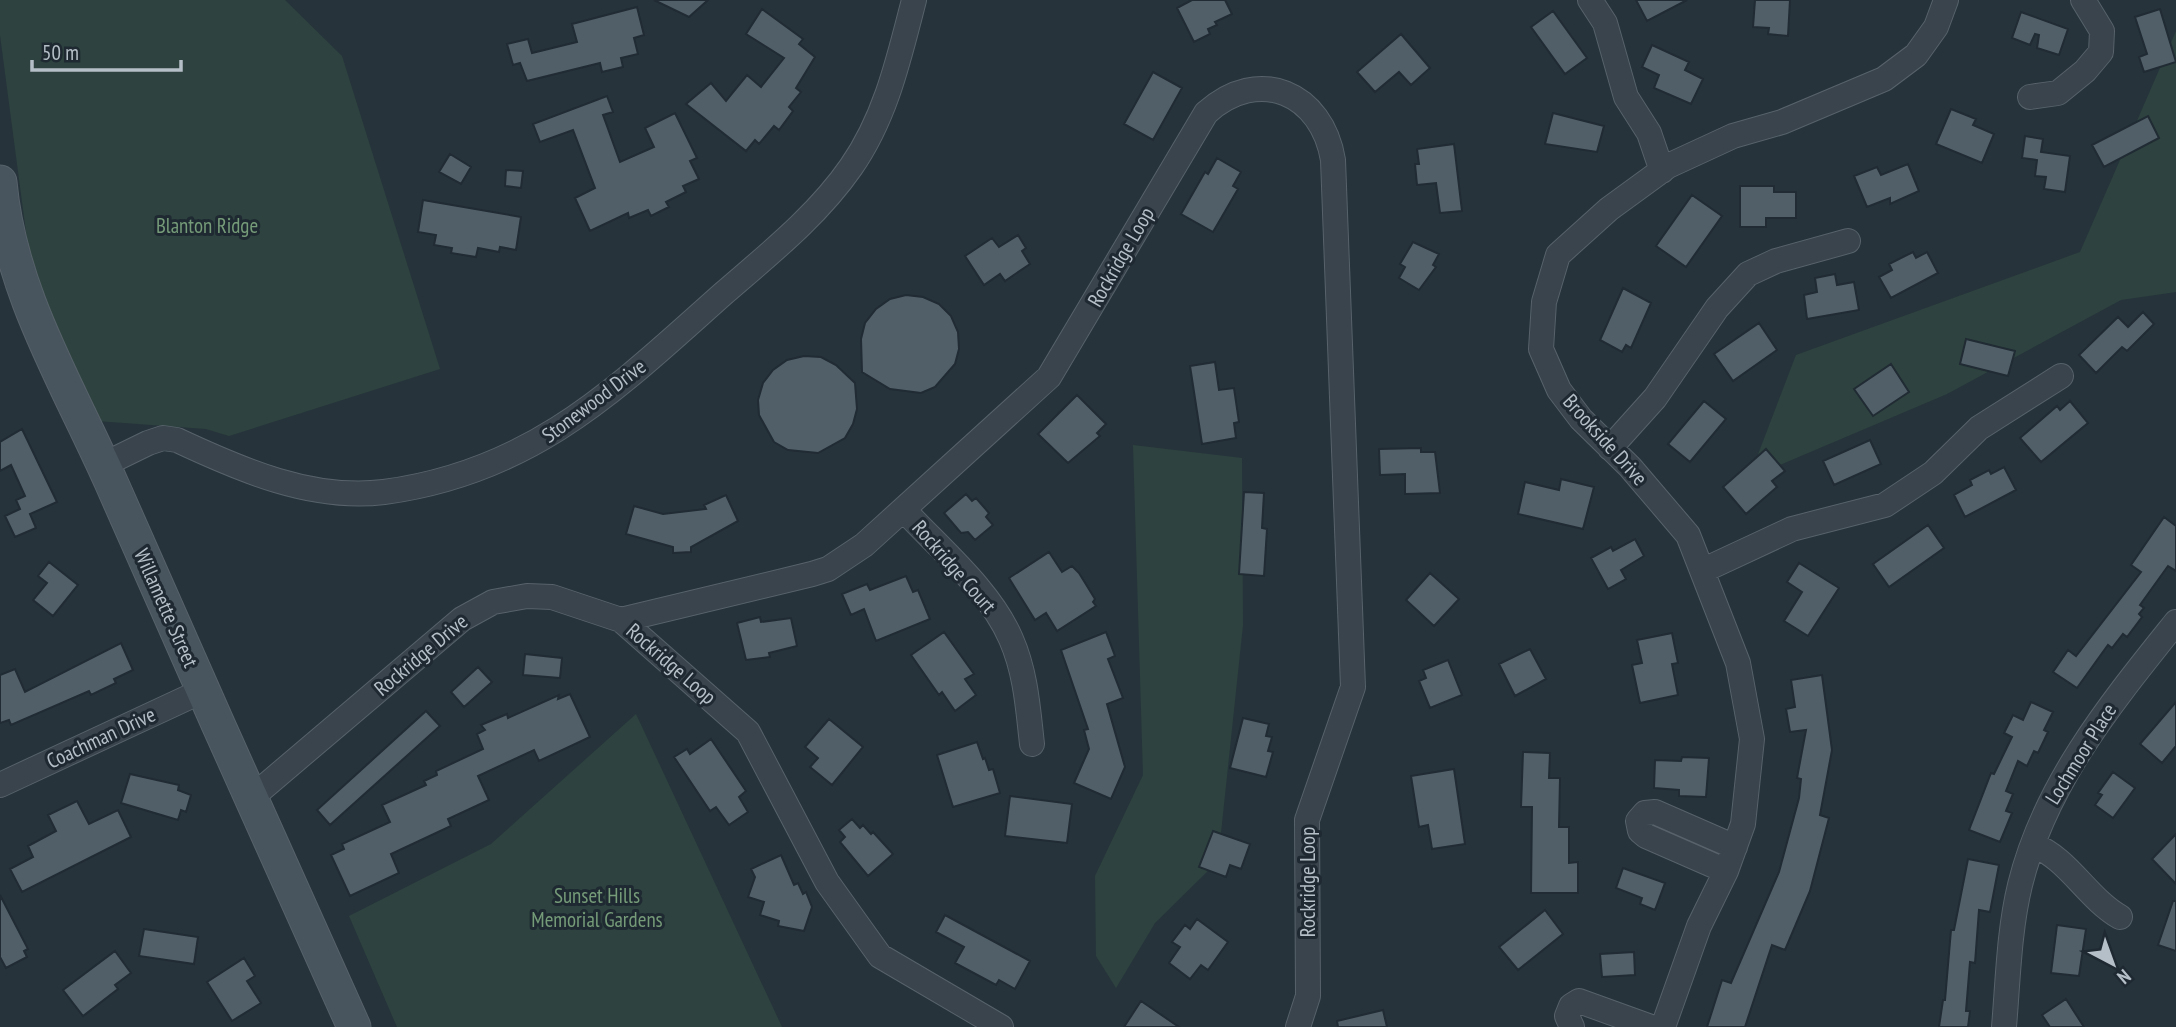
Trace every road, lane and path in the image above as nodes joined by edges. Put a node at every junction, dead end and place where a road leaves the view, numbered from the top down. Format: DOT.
graph roads {
  1 [pos="914,0"];
  2 [pos="1590,0"];
  3 [pos="1947,0"];
  4 [pos="2083,0"];
  5 [pos="2029,97"];
  6 [pos="1662,171"];
  7 [pos="0,182"];
  8 [pos="2,221"];
  9 [pos="1847,240"];
  10 [pos="2061,376"];
  11 [pos="1610,448"];
  12 [pos="103,465"];
  13 [pos="905,511"];
  14 [pos="1704,570"];
  15 [pos="683,605"];
  16 [pos="621,620"];
  17 [pos="2176,622"];
  18 [pos="669,661"];
  19 [pos="202,691"];
  20 [pos="1032,744"];
  21 [pos="0,785"];
  22 [pos="251,798"];
  23 [pos="2033,845"];
  24 [pos="1735,846"];
  25 [pos="1726,870"];
  26 [pos="2120,917"];
  27 [pos="354,1027"];
  28 [pos="1001,1027"];
  29 [pos="1298,1027"];
  30 [pos="1572,1027"];
  31 [pos="1651,1027"];
  32 [pos="1664,1027"];
  33 [pos="2004,1027"];
  1 -- 12 [label="street, Stonewood Drive"];
  2 -- 6 [label="street"];
  3 -- 6 [label="street, Brookside Drive"];
  4 -- 5 [label="street"];
  6 -- 11 [label="street, Brookside Drive"];
  7 -- 8 [label="main road, Willamette Street"];
  8 -- 12 [label="main road, Willamette Street"];
  9 -- 11 [label="street"];
  10 -- 14 [label="street"];
  11 -- 14 [label="street, Brookside Drive"];
  12 -- 19 [label="main road, Willamette Street"];
  13 -- 15 [label="street, Rockridge Loop"];
  13 -- 20 [label="street, Rockridge Court"];
  13 -- 29 [label="street, Rockridge Loop"];
  14 -- 24 [label="street, Brookside Drive"];
  15 -- 16 [label="street, Rockridge Loop"];
  15 -- 18 [label="street"];
  16 -- 18 [label="street, Rockridge Loop"];
  16 -- 22 [label="street, Rockridge Drive"];
  17 -- 23 [label="street, Lochmoor Place"];
  18 -- 28 [label="street, Rockridge Loop"];
  19 -- 21 [label="street, Coachman Drive"];
  19 -- 22 [label="main road, Willamette Street"];
  22 -- 27 [label="main road, Willamette Street"];
  23 -- 26 [label="street"];
  23 -- 33 [label="street, Lochmoor Place"];
  24 -- 25 [label="street, Brookside Drive"];
  24 -- 25 [label="street"];
  25 -- 32 [label="street, Brookside Drive"];
  30 -- 31 [label="street"];
}
